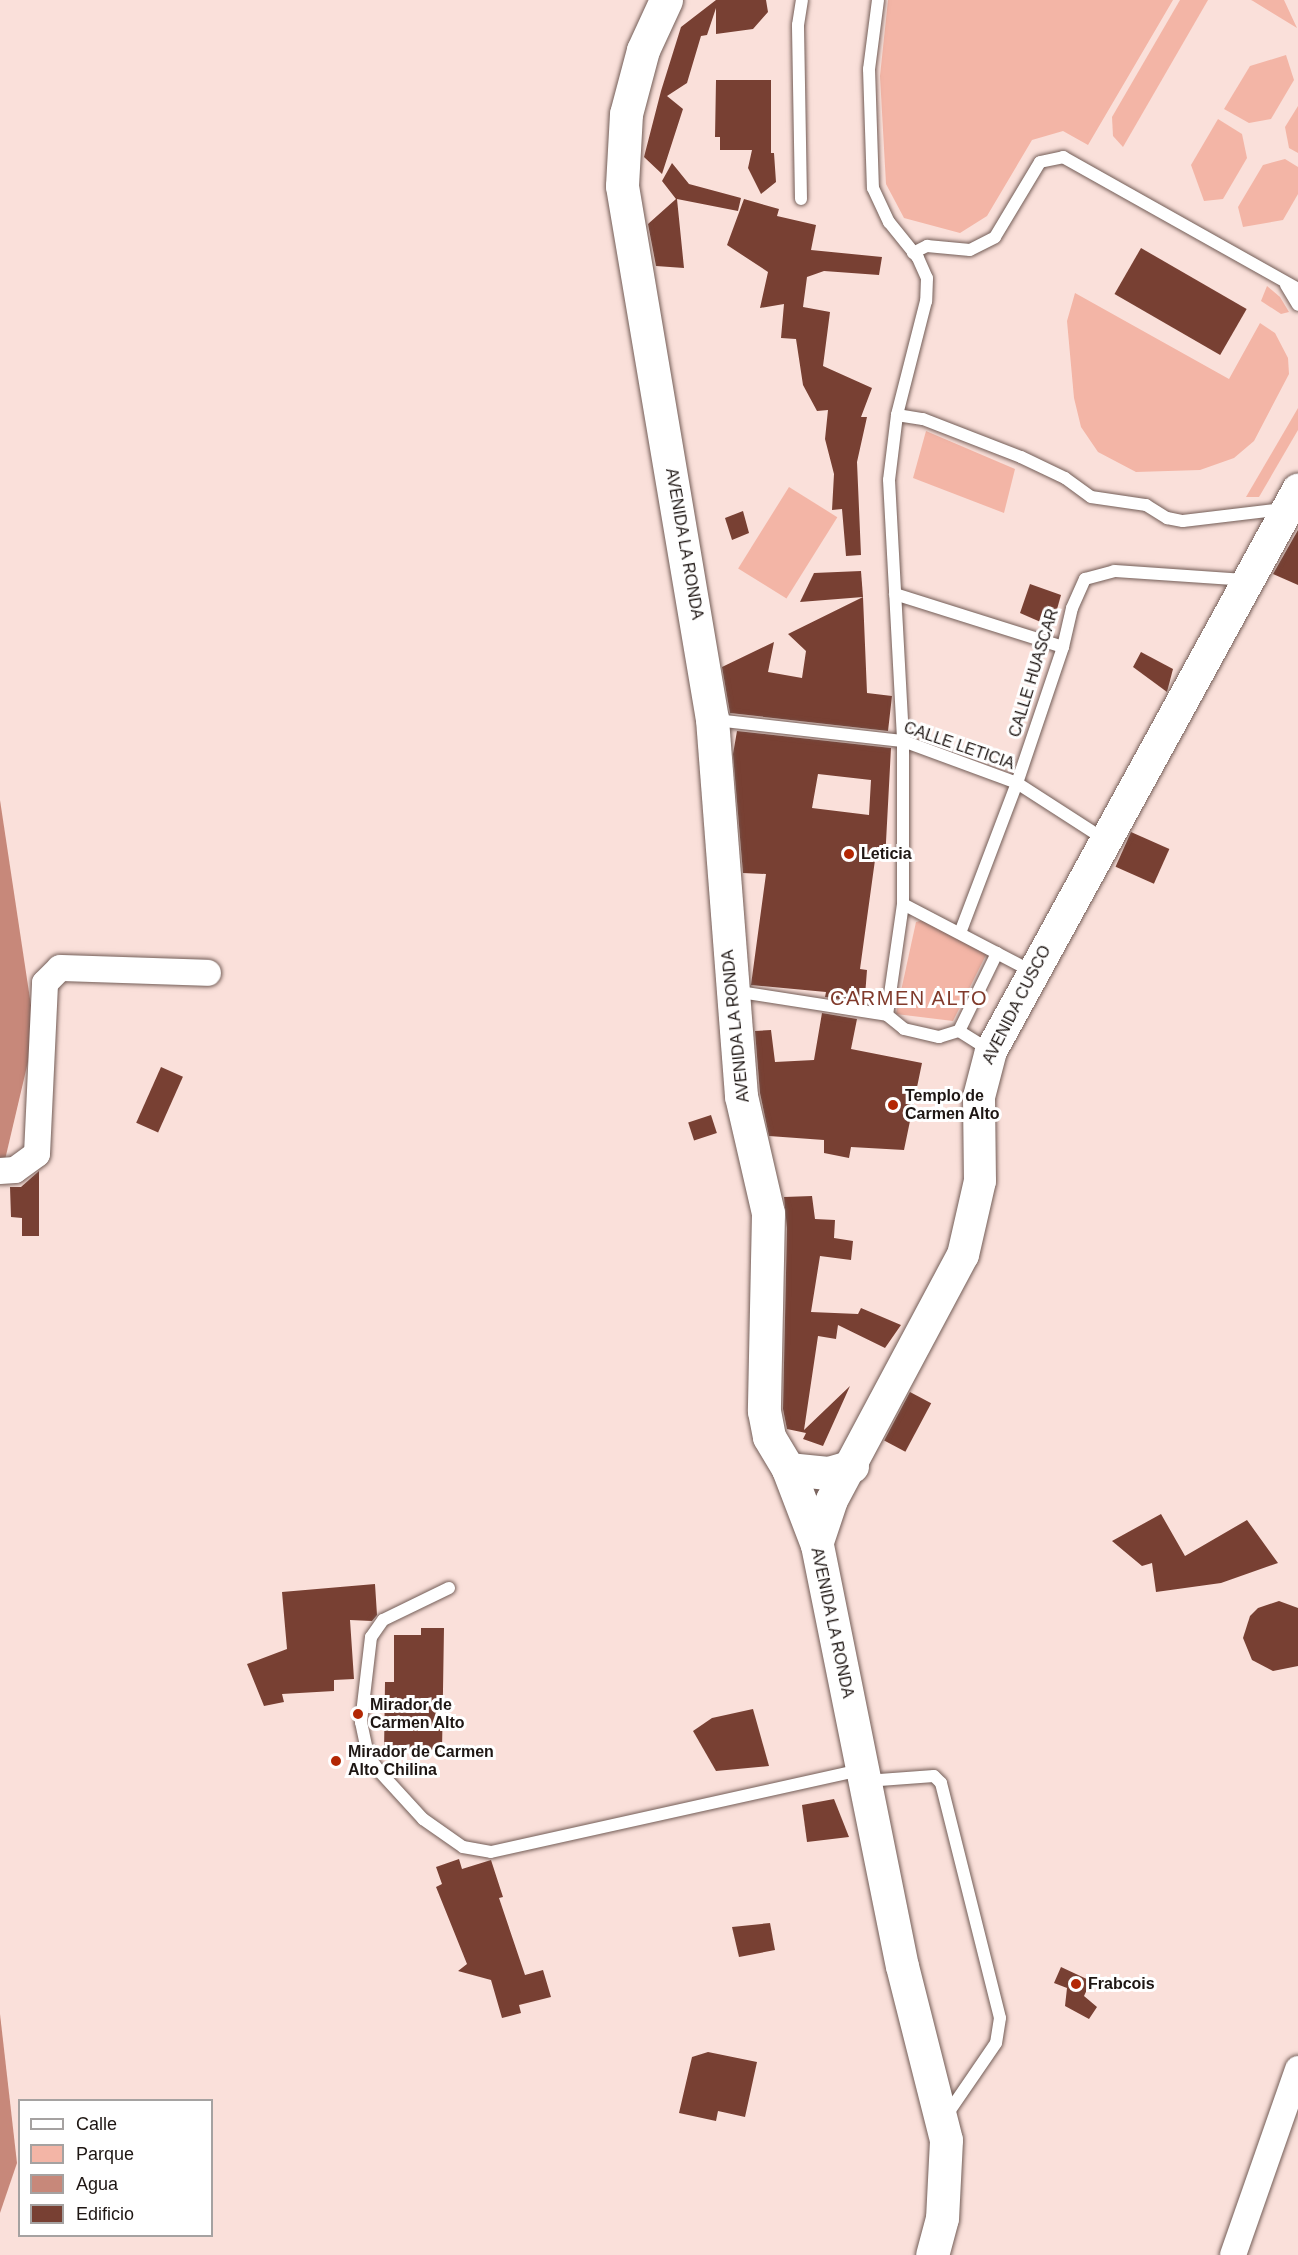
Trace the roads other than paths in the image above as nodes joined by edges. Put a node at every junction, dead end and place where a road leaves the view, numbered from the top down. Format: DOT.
graph roads {
  1 [pos="666,0"];
  2 [pos="802,0"];
  3 [pos="878,0"];
  4 [pos="801,199"];
  5 [pos="913,252"];
  6 [pos="1286,285"];
  7 [pos="1298,289"];
  8 [pos="1298,305"];
  9 [pos="897,415"];
  10 [pos="1293,500"];
  11 [pos="1248,581"];
  12 [pos="894,594"];
  13 [pos="1063,647"];
  14 [pos="712,719"];
  15 [pos="903,741"];
  16 [pos="1017,783"];
  17 [pos="1108,842"];
  18 [pos="903,904"];
  19 [pos="960,933"];
  20 [pos="997,953"];
  21 [pos="1033,972"];
  22 [pos="208,973"];
  23 [pos="732,991"];
  24 [pos="886,1016"];
  25 [pos="959,1031"];
  26 [pos="990,1051"];
  27 [pos="7,1170"];
  28 [pos="852,1466"];
  29 [pos="788,1470"];
  30 [pos="817,1545"];
  31 [pos="449,1588"];
  32 [pos="864,1775"];
  33 [pos="1298,2068"];
  34 [pos="942,2122"];
  35 [pos="932,2255"];
  36 [pos="1233,2255"];
  1 -- 14 [label="main road, AVENIDA LA RONDA"];
  2 -- 4 [label="lane"];
  3 -- 5 [label="lane"];
  5 -- 6 [label="lane"];
  5 -- 9 [label="lane"];
  6 -- 7 [label="lane"];
  6 -- 8 [label="lane"];
  9 -- 10 [label="lane"];
  9 -- 12 [label="lane"];
  10 -- 11 [label="street, AVENIDA CUSCO"];
  11 -- 13 [label="lane, CALLE HUASCAR"];
  11 -- 17 [label="street, AVENIDA CUSCO"];
  12 -- 13 [label="lane"];
  12 -- 15 [label="lane"];
  13 -- 16 [label="lane, CALLE HUASCAR"];
  14 -- 15 [label="lane, CALLE LETICIA"];
  14 -- 23 [label="main road, AVENIDA LA RONDA"];
  15 -- 16 [label="lane, CALLE LETICIA"];
  15 -- 18 [label="lane"];
  16 -- 17 [label="lane, CALLE LETICIA"];
  16 -- 19 [label="lane, CALLE HUASCAR"];
  17 -- 21 [label="street, AVENIDA CUSCO"];
  18 -- 19 [label="lane"];
  18 -- 24 [label="lane"];
  19 -- 20 [label="lane"];
  20 -- 21 [label="lane"];
  20 -- 25 [label="lane"];
  21 -- 26 [label="street, AVENIDA CUSCO"];
  22 -- 27 [label="street"];
  23 -- 24 [label="lane"];
  23 -- 29 [label="main road, AVENIDA LA RONDA"];
  24 -- 25 [label="lane"];
  25 -- 26 [label="lane"];
  26 -- 28 [label="street, AVENIDA CUSCO"];
  28 -- 29 [label="main road"];
  28 -- 30 [label="street, AVENIDA CUSCO"];
  29 -- 30 [label="main road, AVENIDA LA RONDA"];
  30 -- 32 [label="main road, AVENIDA LA RONDA"];
  31 -- 32 [label="lane"];
  32 -- 34 [label="main road, AVENIDA LA RONDA"];
  32 -- 34 [label="lane"];
  33 -- 36 [label="street"];
  34 -- 35 [label="main road, AVENIDA LA RONDA"];
}
